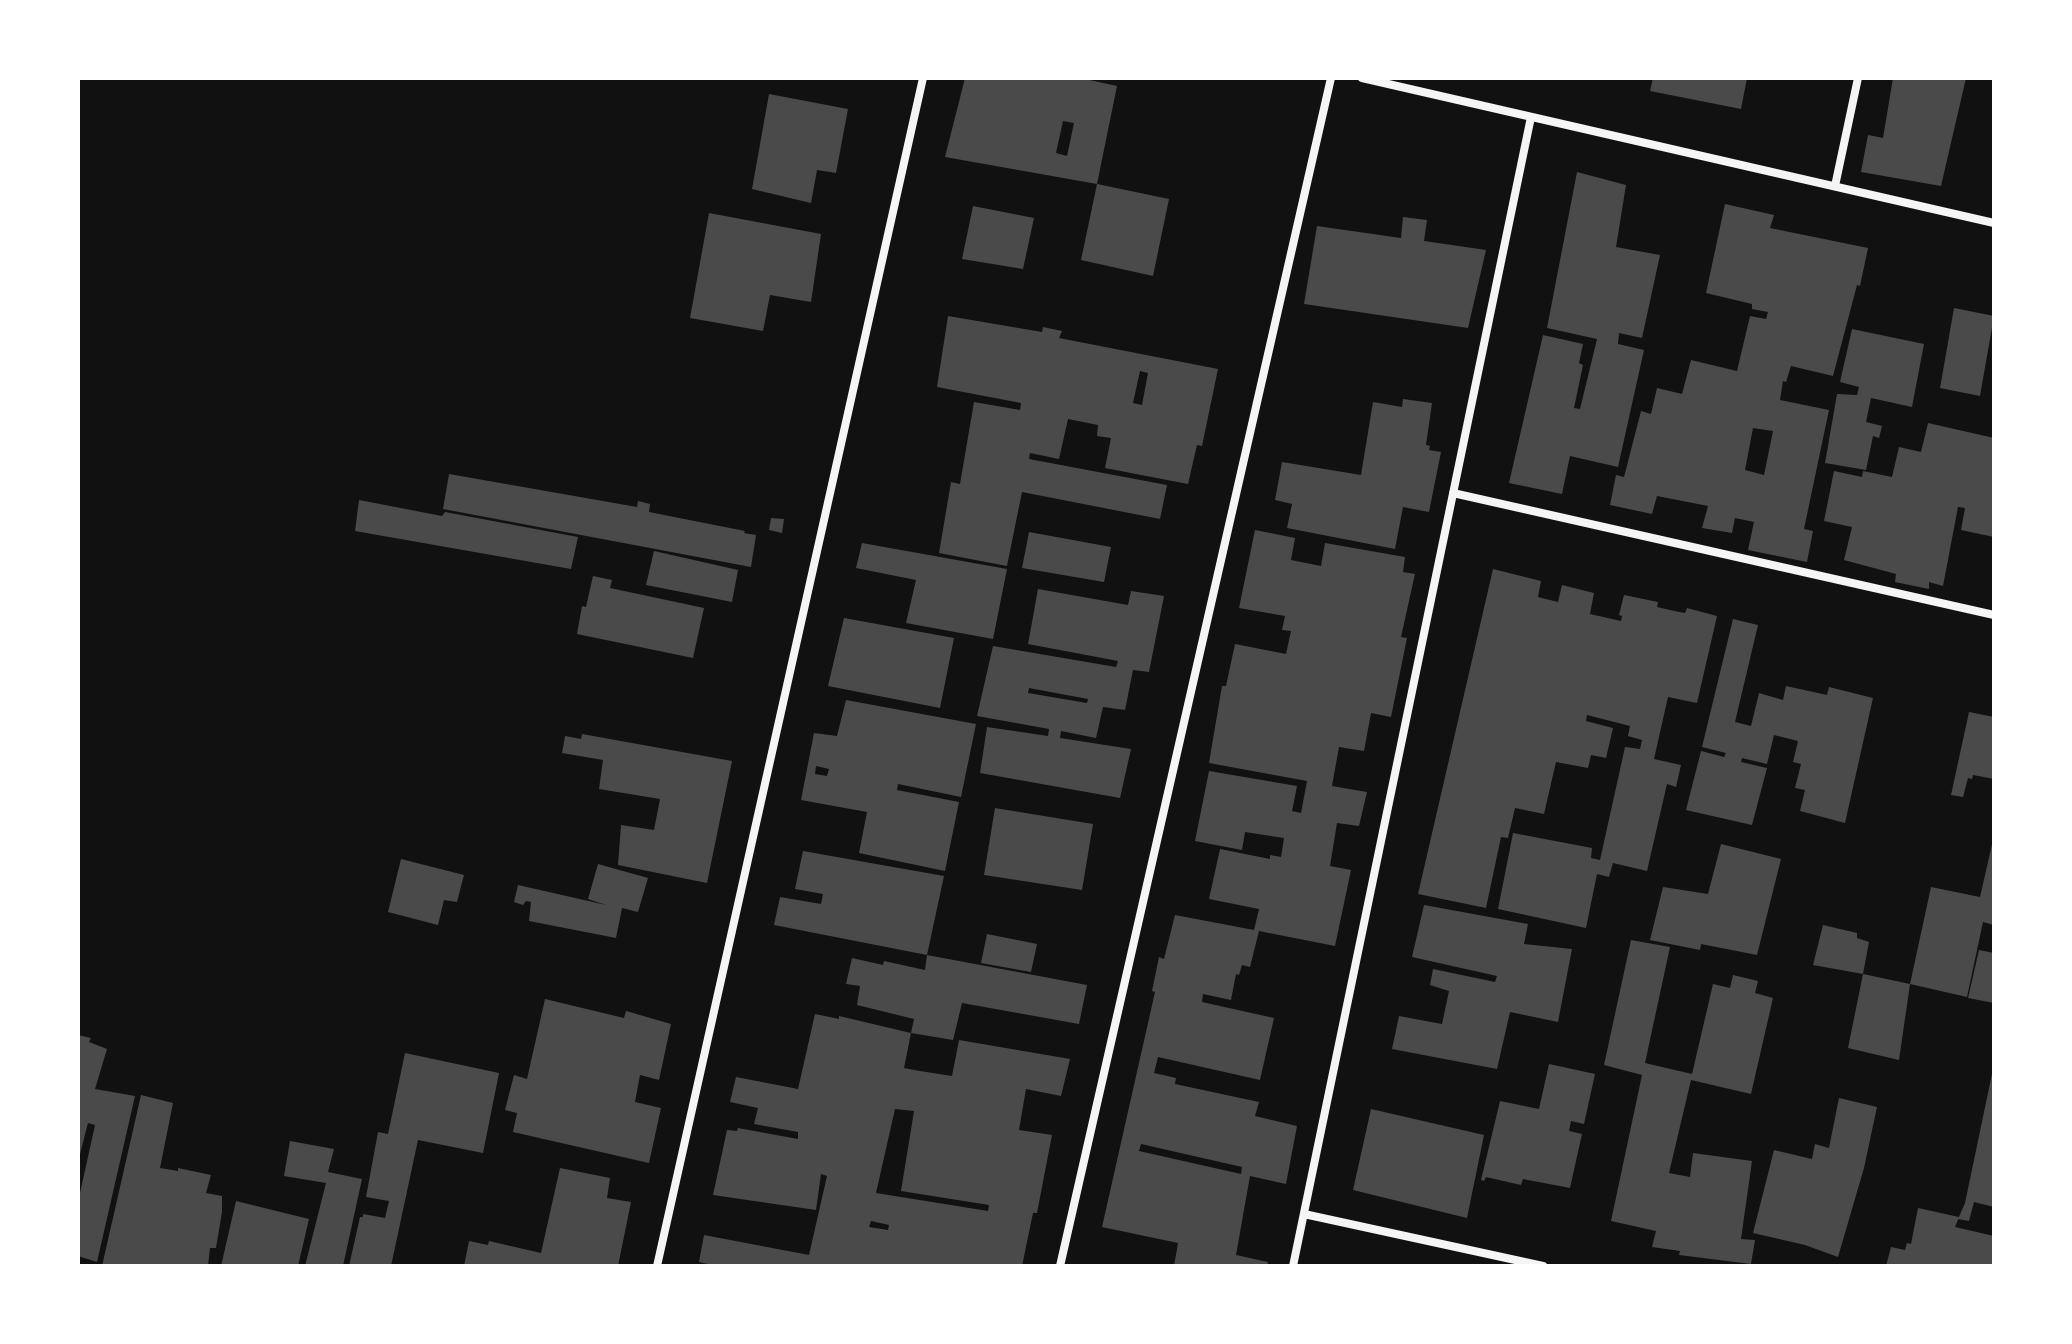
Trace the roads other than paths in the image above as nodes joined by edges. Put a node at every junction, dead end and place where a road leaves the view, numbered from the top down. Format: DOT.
graph roads {
  1 [pos="923,78"];
  2 [pos="1331,78"];
  3 [pos="1362,78"];
  4 [pos="1858,78"];
  5 [pos="1531,117"];
  6 [pos="1835,186"];
  7 [pos="1994,223"];
  8 [pos="1453,493"];
  9 [pos="1994,615"];
  10 [pos="1304,1214"];
  11 [pos="657,1266"];
  12 [pos="1060,1266"];
  13 [pos="1293,1266"];
  14 [pos="1543,1266"];
  1 -- 11 [label="street"];
  2 -- 12 [label="street"];
  3 -- 5 [label="street"];
  4 -- 6 [label="street"];
  5 -- 6 [label="street"];
  5 -- 8 [label="street"];
  6 -- 7 [label="street"];
  8 -- 9 [label="street"];
  8 -- 10 [label="street"];
  10 -- 13 [label="street"];
  10 -- 14 [label="street"];
}
